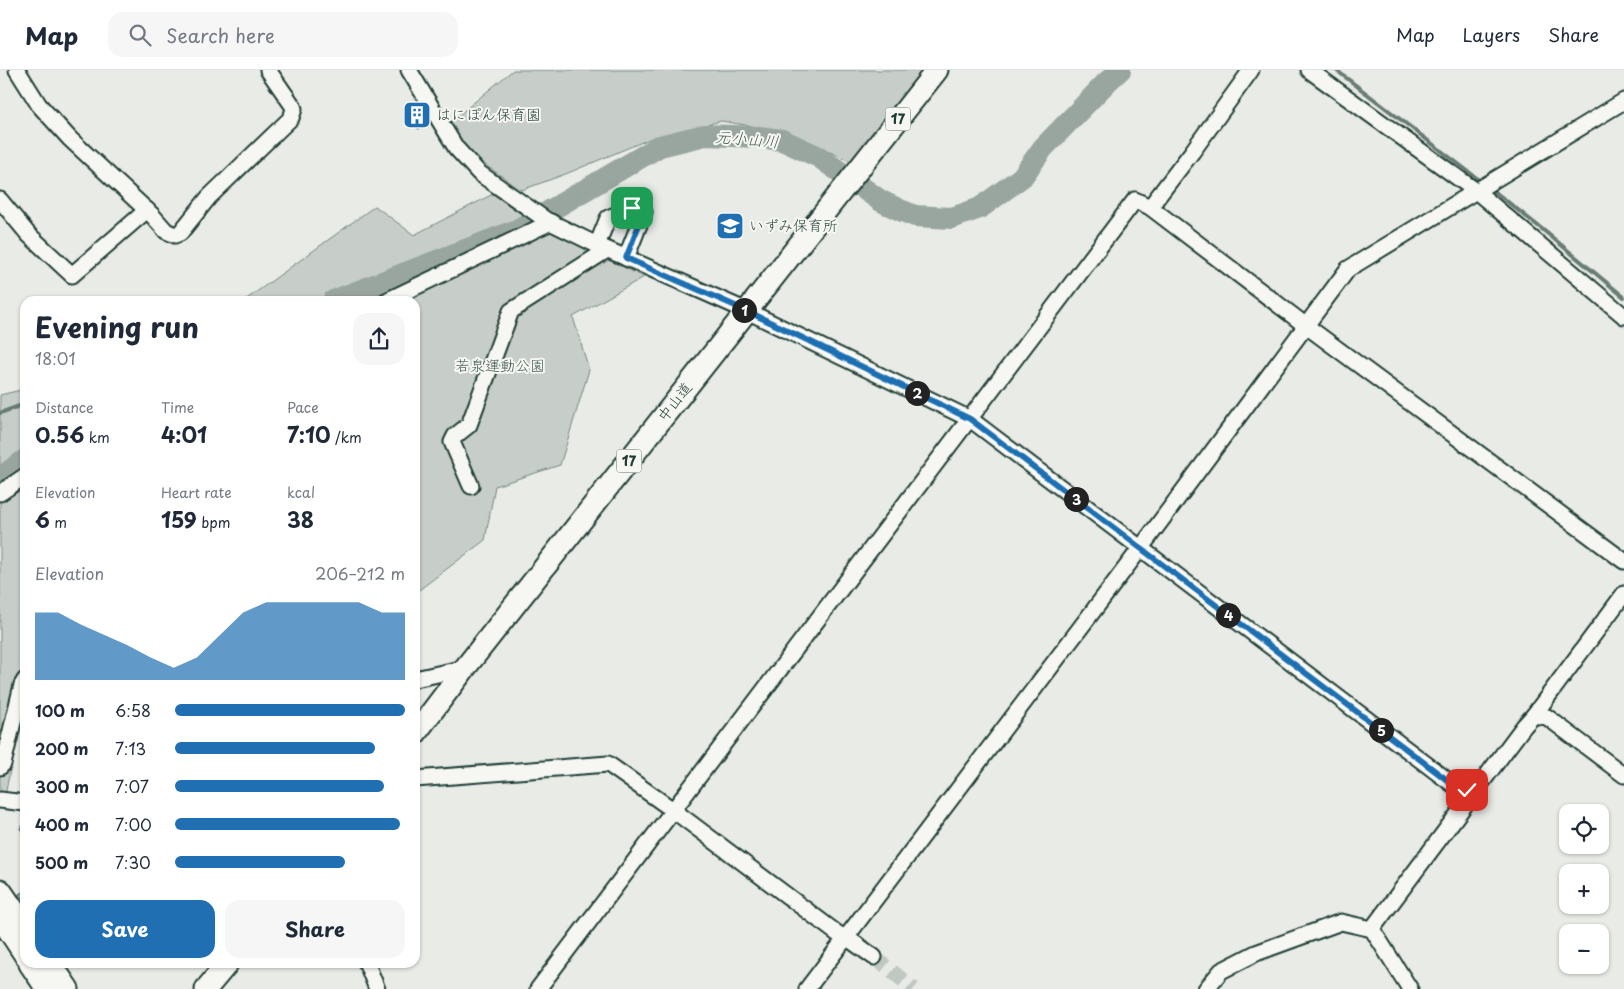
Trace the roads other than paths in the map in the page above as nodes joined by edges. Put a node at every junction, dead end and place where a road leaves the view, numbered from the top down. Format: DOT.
graph roads {
  1 [pos="17,70"];
  2 [pos="268,70"];
  3 [pos="409,70"];
  4 [pos="937,70"];
  5 [pos="1251,70"];
  6 [pos="1311,70"];
  7 [pos="1624,101"];
  8 [pos="1476,191"];
  9 [pos="0,200"];
  10 [pos="1150,206"];
  11 [pos="148,210"];
  12 [pos="549,221"];
  13 [pos="602,248"];
  14 [pos="626,258"];
  15 [pos="396,296"];
  16 [pos="747,311"];
  17 [pos="1624,316"];
  18 [pos="1305,325"];
  19 [pos="970,419"];
  20 [pos="20,479"];
  21 [pos="471,486"];
  22 [pos="0,492"];
  23 [pos="1140,548"];
  24 [pos="1624,561"];
  25 [pos="1624,594"];
  26 [pos="465,668"];
  27 [pos="420,675"];
  28 [pos="20,693"];
  29 [pos="1534,715"];
  30 [pos="420,727"];
  31 [pos="0,768"];
  32 [pos="1624,775"];
  33 [pos="420,779"];
  34 [pos="1476,790"];
  35 [pos="0,800"];
  36 [pos="20,802"];
  37 [pos="673,810"];
  38 [pos="0,890"];
  39 [pos="0,917"];
  40 [pos="20,919"];
  41 [pos="1372,929"];
  42 [pos="846,937"];
  43 [pos="20,948"];
  44 [pos="874,957"];
  45 [pos="33,968"];
  46 [pos="54,968"];
  47 [pos="224,968"];
  48 [pos="369,968"];
  49 [pos="1217,975"];
  50 [pos="47,989"];
  51 [pos="68,989"];
  52 [pos="206,989"];
  53 [pos="377,989"];
  54 [pos="538,989"];
  55 [pos="807,989"];
  56 [pos="1206,989"];
  57 [pos="1225,989"];
  58 [pos="1410,989"];
  1 -- 11 [label="street"];
  2 -- 11 [label="street"];
  3 -- 12 [label="street"];
  4 -- 16 [label="highway, 中山道 / 17"];
  5 -- 10 [label="street"];
  6 -- 8 [label="street"];
  7 -- 8 [label="street"];
  8 -- 17 [label="street"];
  8 -- 18 [label="street"];
  9 -- 11 [label="street"];
  10 -- 18 [label="street"];
  10 -- 19 [label="street"];
  12 -- 13 [label="street"];
  12 -- 15 [label="street"];
  13 -- 14 [label="street"];
  13 -- 14 [label="street"];
  13 -- 21 [label="street"];
  14 -- 16 [label="street"];
  16 -- 19 [label="street"];
  16 -- 26 [label="highway, 中山道 / 17"];
  18 -- 23 [label="street"];
  18 -- 24 [label="street"];
  19 -- 23 [label="street"];
  19 -- 37 [label="street"];
  20 -- 22 [label="street"];
  23 -- 34 [label="street"];
  23 -- 42 [label="street"];
  25 -- 29 [label="street"];
  26 -- 27 [label="street"];
  26 -- 30 [label="highway, 中山道 / 17"];
  28 -- 31 [label="street"];
  29 -- 32 [label="street"];
  29 -- 34 [label="street"];
  33 -- 37 [label="street"];
  34 -- 41 [label="street"];
  35 -- 36 [label="street"];
  37 -- 42 [label="street"];
  37 -- 54 [label="street"];
  38 -- 40 [label="highway"];
  39 -- 43 [label="highway"];
  41 -- 49 [label="street"];
  41 -- 58 [label="street"];
  42 -- 44 [label="street"];
  42 -- 55 [label="street"];
  45 -- 50 [label="highway"];
  46 -- 51 [label="highway"];
  47 -- 52 [label="highway"];
  48 -- 53 [label="street"];
  49 -- 56 [label="street"];
  49 -- 57 [label="street"];
}
